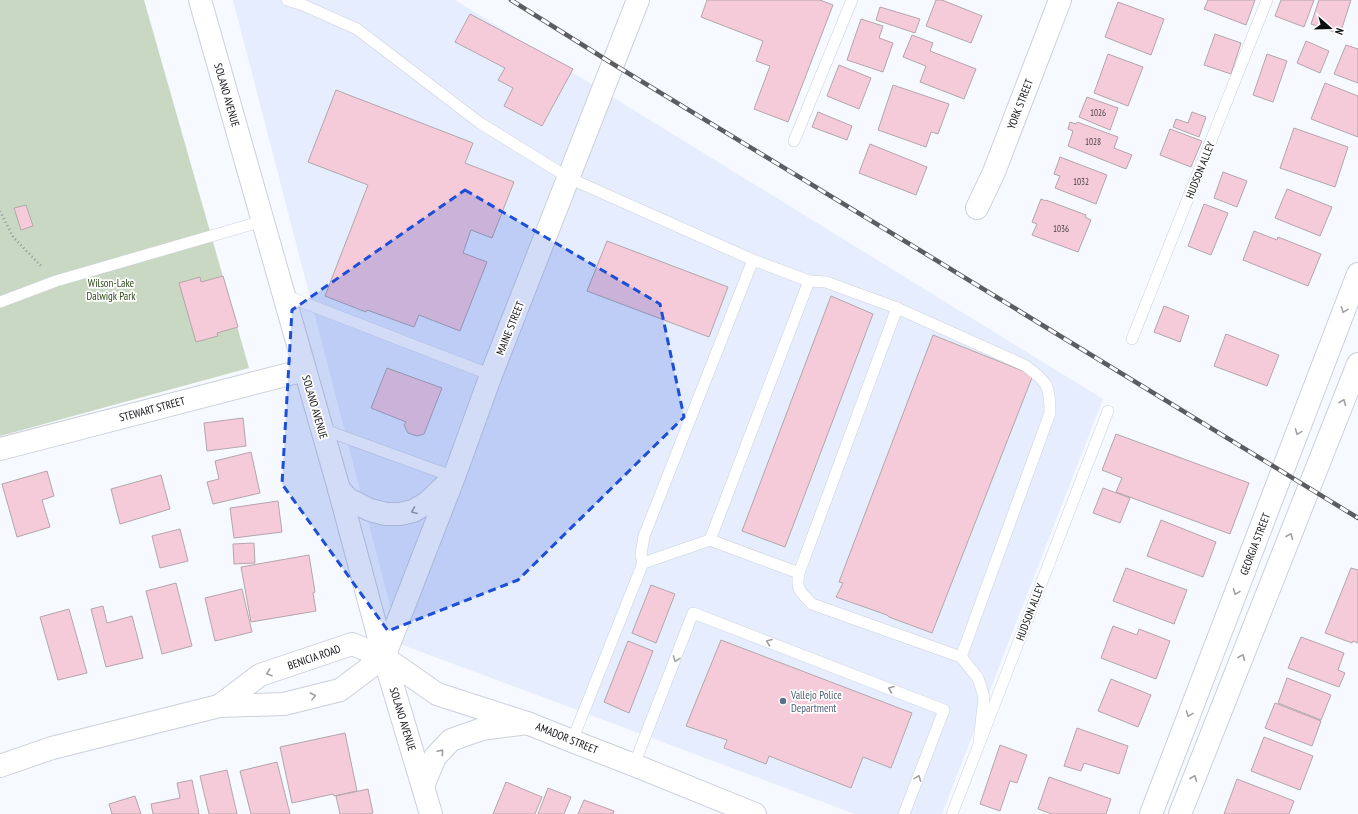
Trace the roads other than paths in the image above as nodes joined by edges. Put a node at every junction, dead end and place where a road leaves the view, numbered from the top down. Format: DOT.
graph roads {
  1 [pos="200,0"];
  2 [pos="287,0"];
  3 [pos="638,0"];
  4 [pos="852,0"];
  5 [pos="1060,0"];
  6 [pos="1267,0"];
  7 [pos="794,142"];
  8 [pos="569,178"];
  9 [pos="977,208"];
  10 [pos="263,221"];
  11 [pos="753,260"];
  12 [pos="1358,274"];
  13 [pos="810,281"];
  14 [pos="284,295"];
  15 [pos="0,302"];
  16 [pos="897,308"];
  17 [pos="1132,339"];
  18 [pos="1358,364"];
  19 [pos="305,370"];
  20 [pos="491,375"];
  21 [pos="1108,411"];
  22 [pos="322,429"];
  23 [pos="0,449"];
  24 [pos="454,477"];
  25 [pos="338,489"];
  26 [pos="710,540"];
  27 [pos="643,563"];
  28 [pos="799,573"];
  29 [pos="384,657"];
  30 [pos="961,657"];
  31 [pos="219,706"];
  32 [pos="527,723"];
  33 [pos="572,741"];
  34 [pos="979,742"];
  35 [pos="634,765"];
  36 [pos="0,766"];
  37 [pos="422,786"];
  38 [pos="747,813"];
  39 [pos="430,814"];
  40 [pos="904,814"];
  41 [pos="952,814"];
  42 [pos="1151,814"];
  43 [pos="1180,814"];
  1 -- 10 [label="main road, SOLANO AVENUE"];
  2 -- 8 [label="lane"];
  3 -- 8 [label="main road, MAINE STREET"];
  4 -- 7 [label="lane"];
  5 -- 9 [label="main road, YORK STREET"];
  6 -- 17 [label="lane, HUDSON ALLEY"];
  8 -- 11 [label="lane"];
  8 -- 20 [label="main road, MAINE STREET"];
  10 -- 14 [label="main road, SOLANO AVENUE"];
  10 -- 15 [label="lane"];
  11 -- 13 [label="lane"];
  11 -- 27 [label="lane"];
  12 -- 42 [label="main road, GEORGIA STREET, one-way"];
  13 -- 16 [label="lane"];
  13 -- 26 [label="lane"];
  14 -- 19 [label="main road, SOLANO AVENUE"];
  14 -- 20 [label="lane"];
  16 -- 28 [label="lane"];
  16 -- 30 [label="lane"];
  43 -- 18 [label="main road, one-way"];
  19 -- 22 [label="main road, SOLANO AVENUE"];
  19 -- 23 [label="main road, STEWART STREET"];
  20 -- 24 [label="main road, MAINE STREET"];
  21 -- 34 [label="lane, HUDSON ALLEY"];
  22 -- 24 [label="lane"];
  22 -- 25 [label="main road, SOLANO AVENUE"];
  24 -- 25 [label="main road, one-way"];
  24 -- 29 [label="main road, MAINE STREET"];
  25 -- 29 [label="main road, SOLANO AVENUE"];
  26 -- 27 [label="lane"];
  26 -- 28 [label="lane"];
  27 -- 33 [label="lane"];
  28 -- 30 [label="lane"];
  31 -- 29 [label="main road, BENICIA ROAD, one-way"];
  29 -- 31 [label="main road, BENICIA ROAD, one-way"];
  29 -- 32 [label="main road, AMADOR STREET"];
  29 -- 37 [label="main road, SOLANO AVENUE"];
  30 -- 34 [label="lane"];
  31 -- 36 [label="main road, BENICIA ROAD"];
  32 -- 33 [label="main road, AMADOR STREET"];
  37 -- 32 [label="main road, one-way"];
  33 -- 35 [label="main road, AMADOR STREET"];
  34 -- 41 [label="lane, HUDSON ALLEY"];
  35 -- 38 [label="main road, AMADOR STREET"];
  40 -- 35 [label="lane, one-way"];
  37 -- 39 [label="main road, SOLANO AVENUE"];
}
